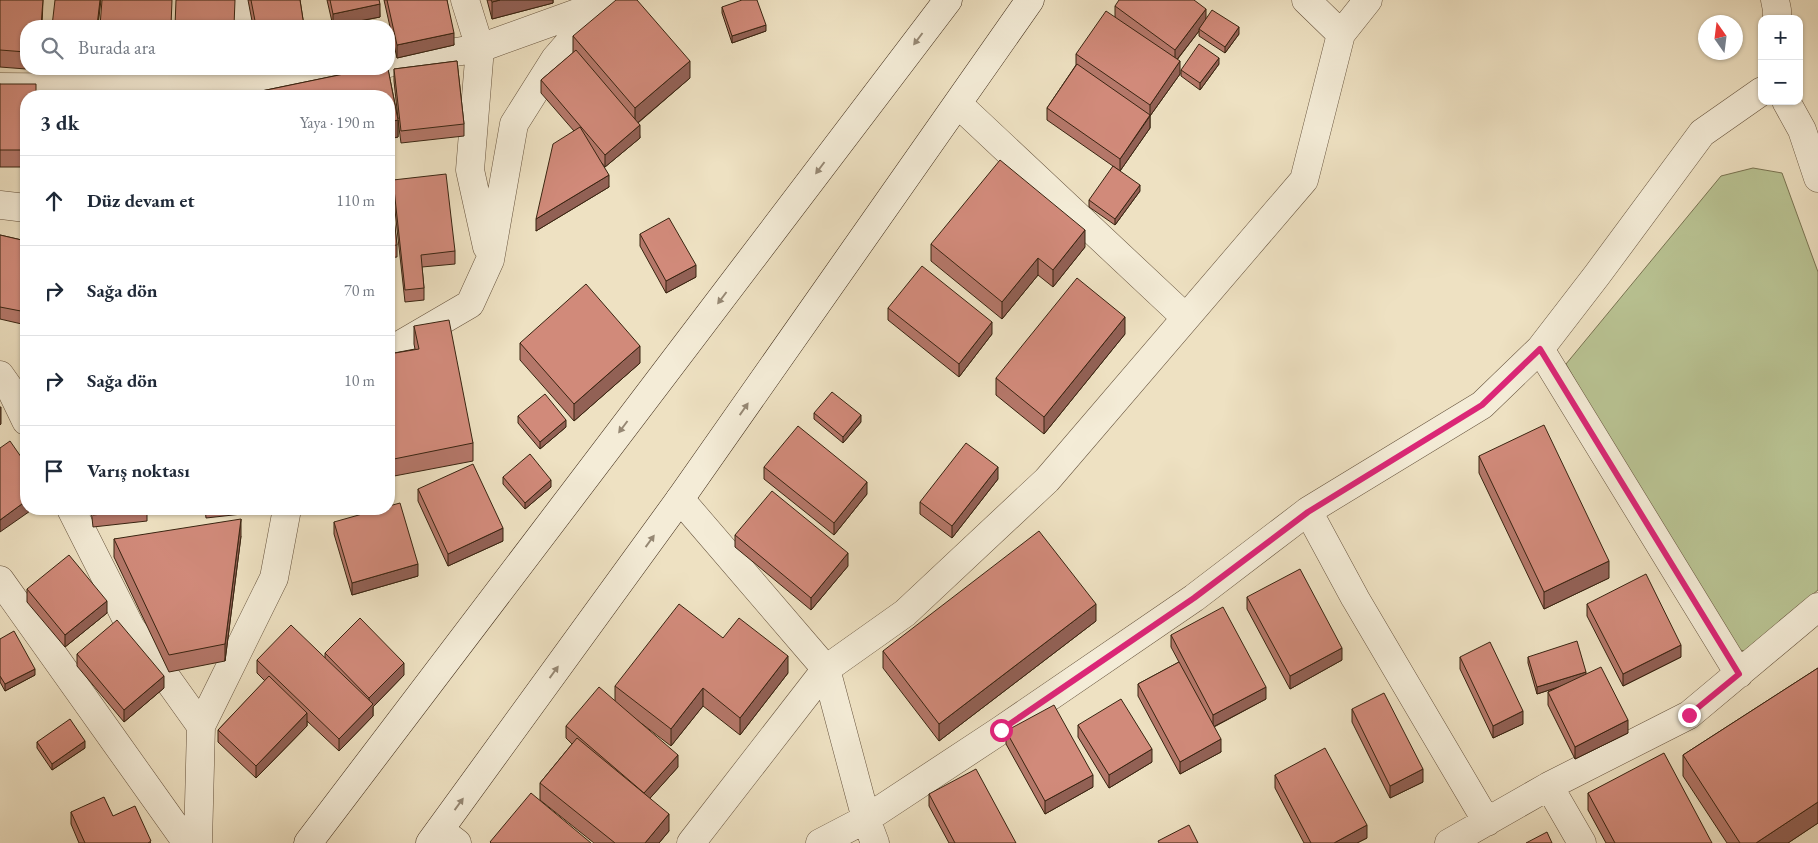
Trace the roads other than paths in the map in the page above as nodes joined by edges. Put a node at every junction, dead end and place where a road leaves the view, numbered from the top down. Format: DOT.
graph roads {
  1 [pos="241,0"];
  2 [pos="465,0"];
  3 [pos="948,0"];
  4 [pos="1030,0"];
  5 [pos="1306,0"];
  6 [pos="1368,0"];
  7 [pos="1775,0"];
  8 [pos="605,2"];
  9 [pos="1777,15"];
  10 [pos="241,20"];
  11 [pos="1340,34"];
  12 [pos="480,48"];
  13 [pos="395,62"];
  14 [pos="314,75"];
  15 [pos="242,85"];
  16 [pos="0,87"];
  17 [pos="1758,94"];
  18 [pos="958,104"];
  19 [pos="1788,105"];
  20 [pos="1818,178"];
  21 [pos="0,205"];
  22 [pos="20,207"];
  23 [pos="490,260"];
  24 [pos="1185,317"];
  25 [pos="395,347"];
  26 [pos="1540,349"];
  27 [pos="13,387"];
  28 [pos="20,405"];
  29 [pos="680,499"];
  30 [pos="1308,512"];
  31 [pos="74,515"];
  32 [pos="286,515"];
  33 [pos="0,580"];
  34 [pos="1818,607"];
  35 [pos="826,669"];
  36 [pos="1739,674"];
  37 [pos="200,726"];
  38 [pos="1549,786"];
  39 [pos="1487,822"];
  40 [pos="871,831"];
  41 [pos="442,839"];
  42 [pos="187,843"];
  43 [pos="198,843"];
  44 [pos="308,843"];
  45 [pos="691,843"];
  46 [pos="820,843"];
  47 [pos="1449,843"];
  48 [pos="1582,843"];
  1 -- 10 [label="street"];
  2 -- 12 [label="street"];
  3 -- 44 [label="street, one-way"];
  4 -- 18 [label="street"];
  5 -- 11 [label="street"];
  6 -- 11 [label="street"];
  7 -- 9 [label="street"];
  8 -- 12 [label="street"];
  8 -- 23 [label="street"];
  11 -- 24 [label="street"];
  12 -- 13 [label="street"];
  12 -- 23 [label="street"];
  14 -- 15 [label="street"];
  15 -- 16 [label="street"];
  17 -- 26 [label="street"];
  18 -- 24 [label="street"];
  29 -- 18 [label="street, one-way"];
  19 -- 20 [label="street"];
  21 -- 22 [label="street"];
  23 -- 25 [label="street"];
  24 -- 35 [label="street"];
  26 -- 30 [label="street"];
  26 -- 36 [label="street"];
  27 -- 28 [label="street"];
  29 -- 35 [label="street"];
  41 -- 29 [label="street, one-way"];
  30 -- 39 [label="street"];
  30 -- 40 [label="street"];
  31 -- 37 [label="street"];
  32 -- 37 [label="street"];
  33 -- 42 [label="street"];
  34 -- 36 [label="street"];
  35 -- 40 [label="street"];
  35 -- 45 [label="street"];
  36 -- 38 [label="street"];
  37 -- 43 [label="street"];
  38 -- 39 [label="street"];
  38 -- 48 [label="street"];
  39 -- 47 [label="street"];
  40 -- 46 [label="street"];
}
